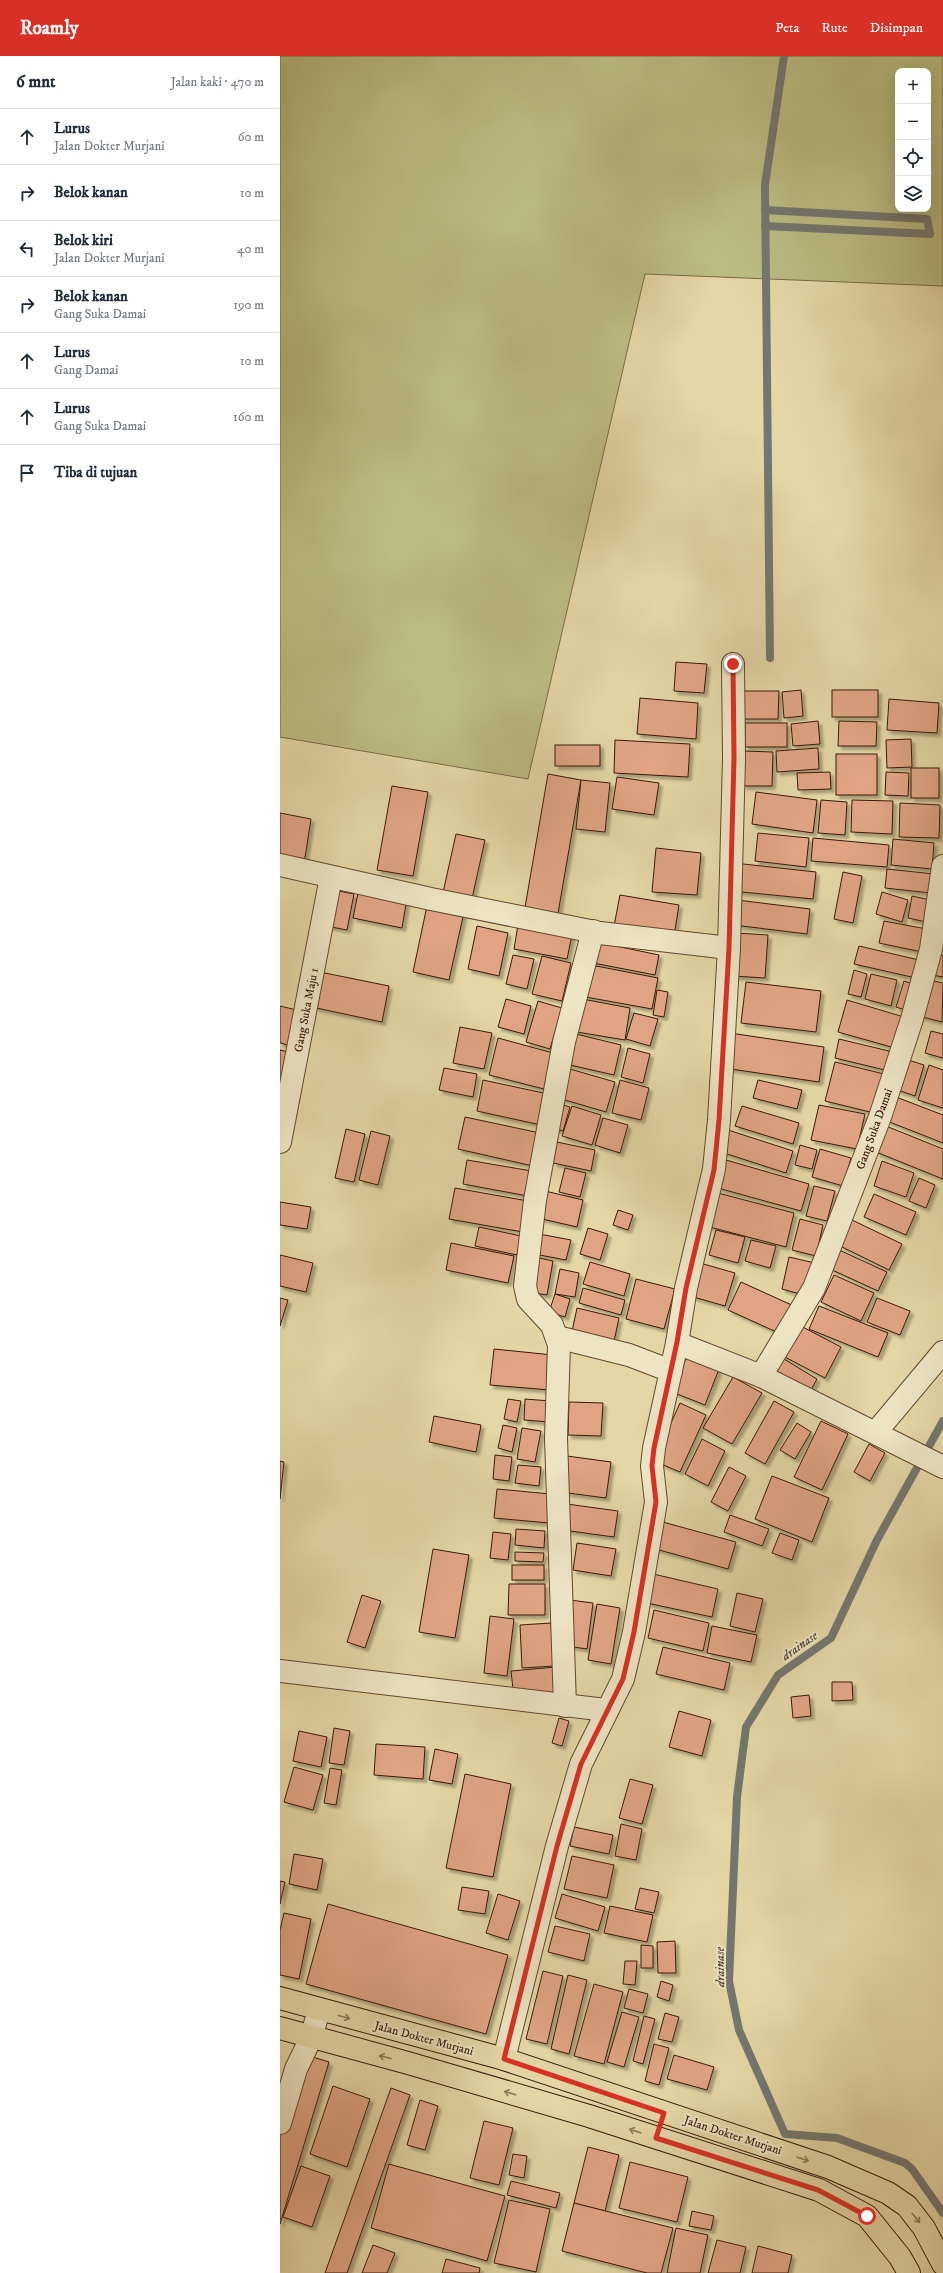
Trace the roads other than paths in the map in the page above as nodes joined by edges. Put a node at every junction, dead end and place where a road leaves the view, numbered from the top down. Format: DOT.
graph roads {
  1 [pos="733,664"];
  2 [pos="280,865"];
  3 [pos="943,866"];
  4 [pos="331,877"];
  5 [pos="593,931"];
  6 [pos="729,948"];
  7 [pos="280,1142"];
  8 [pos="557,1337"];
  9 [pos="677,1342"];
  10 [pos="943,1352"];
  11 [pos="671,1371"];
  12 [pos="761,1376"];
  13 [pos="876,1432"];
  14 [pos="940,1466"];
  15 [pos="280,1671"];
  16 [pos="564,1706"];
  17 [pos="606,1710"];
  18 [pos="280,1998"];
  19 [pos="319,2010"];
  20 [pos="280,2028"];
  21 [pos="311,2038"];
  22 [pos="504,2059"];
  23 [pos="664,2113"];
  24 [pos="280,2122"];
  25 [pos="656,2138"];
  26 [pos="828,2167"];
  27 [pos="818,2190"];
  28 [pos="943,2264"];
  29 [pos="908,2273"];
  1 -- 6 [label="street"];
  2 -- 4 [label="street"];
  3 -- 12 [label="street, Gang Suka Damai"];
  4 -- 5 [label="street"];
  4 -- 7 [label="street, Gang Suka Maju 1"];
  5 -- 6 [label="street"];
  5 -- 8 [label="street"];
  6 -- 9 [label="street"];
  8 -- 11 [label="street"];
  8 -- 16 [label="street"];
  9 -- 11 [label="street"];
  9 -- 12 [label="street"];
  10 -- 13 [label="street"];
  11 -- 17 [label="street"];
  12 -- 13 [label="street"];
  13 -- 14 [label="street"];
  15 -- 16 [label="street"];
  16 -- 17 [label="street"];
  17 -- 22 [label="street"];
  18 -- 19 [label="main road, Jalan Dokter Murjani"];
  19 -- 21 [label="street"];
  19 -- 22 [label="main road, Jalan Dokter Murjani, one-way"];
  20 -- 21 [label="main road"];
  21 -- 24 [label="street"];
  25 -- 21 [label="main road, one-way"];
  22 -- 23 [label="main road, Jalan Dokter Murjani"];
  23 -- 25 [label="main road"];
  23 -- 26 [label="main road, Jalan Dokter Murjani, one-way"];
  25 -- 27 [label="main road"];
  26 -- 27 [label="main road"];
  26 -- 28 [label="main road, Jalan Dokter Murjani, one-way"];
  27 -- 29 [label="main road"];
}
